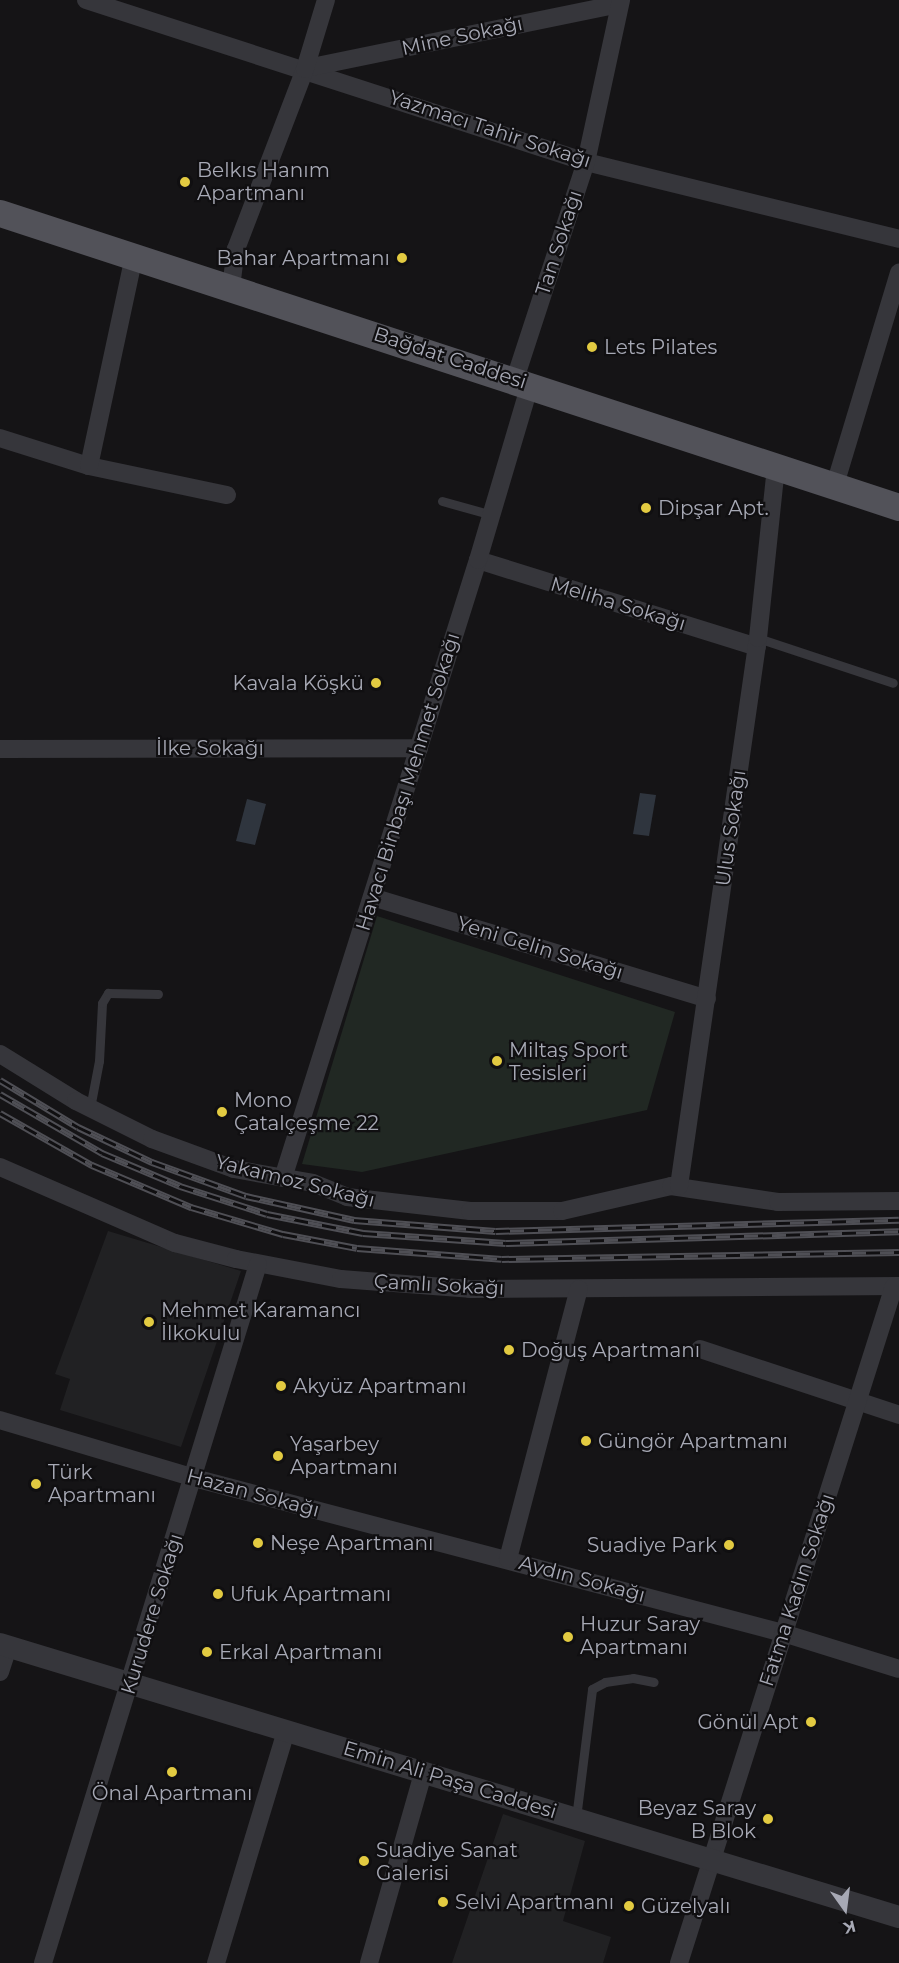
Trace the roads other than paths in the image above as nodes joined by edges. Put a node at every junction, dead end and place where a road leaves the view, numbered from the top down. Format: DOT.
graph roads {
  1 [pos="86,0"];
  2 [pos="326,0"];
  3 [pos="620,2"];
  4 [pos="305,69"];
  5 [pos="586,162"];
  6 [pos="0,213"];
  7 [pos="899,239"];
  8 [pos="134,256"];
  9 [pos="899,273"];
  10 [pos="231,288"];
  11 [pos="522,382"];
  12 [pos="0,438"];
  13 [pos="89,466"];
  14 [pos="776,468"];
  15 [pos="834,488"];
  16 [pos="227,495"];
  17 [pos="442,501"];
  18 [pos="899,507"];
  19 [pos="492,515"];
  20 [pos="478,560"];
  21 [pos="758,642"];
  22 [pos="893,683"];
  23 [pos="419,747"];
  24 [pos="0,749"];
  25 [pos="372,897"];
  26 [pos="158,994"];
  27 [pos="707,999"];
  28 [pos="0,1053"];
  29 [pos="90,1108"];
  30 [pos="0,1167"];
  31 [pos="283,1178"];
  32 [pos="679,1186"];
  33 [pos="899,1201"];
  34 [pos="258,1264"];
  35 [pos="896,1286"];
  36 [pos="579,1289"];
  37 [pos="700,1349"];
  38 [pos="858,1402"];
  39 [pos="899,1414"];
  40 [pos="0,1420"];
  41 [pos="194,1478"];
  42 [pos="508,1559"];
  43 [pos="783,1633"];
  44 [pos="4,1645"];
  45 [pos="899,1669"];
  46 [pos="0,1672"];
  47 [pos="654,1682"];
  48 [pos="131,1684"];
  49 [pos="286,1731"];
  50 [pos="423,1773"];
  51 [pos="576,1818"];
  52 [pos="709,1860"];
  53 [pos="899,1917"];
  54 [pos="43,1963"];
  55 [pos="216,1963"];
  56 [pos="369,1963"];
  57 [pos="679,1963"];
  1 -- 4 [label="street, Yazmacı Tahir Sokağı"];
  2 -- 4 [label="street"];
  3 -- 4 [label="street, Mine Sokağı"];
  3 -- 5 [label="street, Tan Sokağı"];
  4 -- 5 [label="street, Yazmacı Tahir Sokağı"];
  4 -- 10 [label="street"];
  5 -- 7 [label="street, Yazmacı Tahir Sokağı"];
  5 -- 11 [label="street, Tan Sokağı"];
  6 -- 8 [label="main road, Bağdat Caddesi"];
  8 -- 10 [label="main road, Bağdat Caddesi"];
  8 -- 13 [label="street"];
  9 -- 15 [label="street"];
  10 -- 11 [label="main road, Bağdat Caddesi"];
  11 -- 14 [label="main road, Bağdat Caddesi"];
  11 -- 19 [label="street, Havacı Binbaşı Mehmet Sokağı"];
  12 -- 13 [label="street"];
  13 -- 16 [label="street"];
  14 -- 15 [label="main road, Bağdat Caddesi"];
  14 -- 21 [label="street, Ulus Sokağı"];
  15 -- 18 [label="main road, Bağdat Caddesi"];
  17 -- 19 [label="lane"];
  19 -- 20 [label="street, Havacı Binbaşı Mehmet Sokağı"];
  20 -- 21 [label="street, Meliha Sokağı"];
  20 -- 23 [label="street, Havacı Binbaşı Mehmet Sokağı"];
  21 -- 22 [label="lane"];
  21 -- 27 [label="street, Ulus Sokağı"];
  23 -- 24 [label="street, İlke Sokağı"];
  23 -- 25 [label="street, Havacı Binbaşı Mehmet Sokağı"];
  25 -- 27 [label="street, Yeni Gelin Sokağı"];
  25 -- 31 [label="street, Havacı Binbaşı Mehmet Sokağı"];
  26 -- 29 [label="lane"];
  27 -- 32 [label="street, Ulus Sokağı"];
  28 -- 29 [label="street, Yakamoz Sokağı"];
  29 -- 31 [label="street, Yakamoz Sokağı"];
  30 -- 34 [label="street, Çamlı Sokağı"];
  31 -- 32 [label="street, Yakamoz Sokağı"];
  32 -- 33 [label="street, Yakamoz Sokağı"];
  34 -- 36 [label="street, Çamlı Sokağı"];
  34 -- 41 [label="street, Kurudere Sokağı"];
  35 -- 36 [label="street, Çamlı Sokağı"];
  35 -- 38 [label="street, Fatma Kadın Sokağı"];
  36 -- 42 [label="street"];
  37 -- 38 [label="street"];
  38 -- 39 [label="street"];
  38 -- 43 [label="street, Fatma Kadın Sokağı"];
  40 -- 41 [label="street, Hazan Sokağı"];
  41 -- 42 [label="street, Hazan Sokağı"];
  41 -- 48 [label="street, Kurudere Sokağı"];
  42 -- 43 [label="street, Aydın Sokağı"];
  43 -- 45 [label="street, Aydın Sokağı"];
  43 -- 52 [label="street, Fatma Kadın Sokağı"];
  44 -- 46 [label="street"];
  44 -- 48 [label="street, Emin Ali Paşa Caddesi"];
  47 -- 51 [label="lane"];
  48 -- 49 [label="street, Emin Ali Paşa Caddesi"];
  48 -- 54 [label="street, Kurudere Sokağı"];
  49 -- 50 [label="street, Emin Ali Paşa Caddesi"];
  49 -- 55 [label="street"];
  50 -- 51 [label="street, Emin Ali Paşa Caddesi"];
  50 -- 56 [label="street"];
  51 -- 52 [label="street, Emin Ali Paşa Caddesi"];
  52 -- 53 [label="street, Emin Ali Paşa Caddesi"];
  52 -- 57 [label="street, Fatma Kadın Sokağı"];
}
